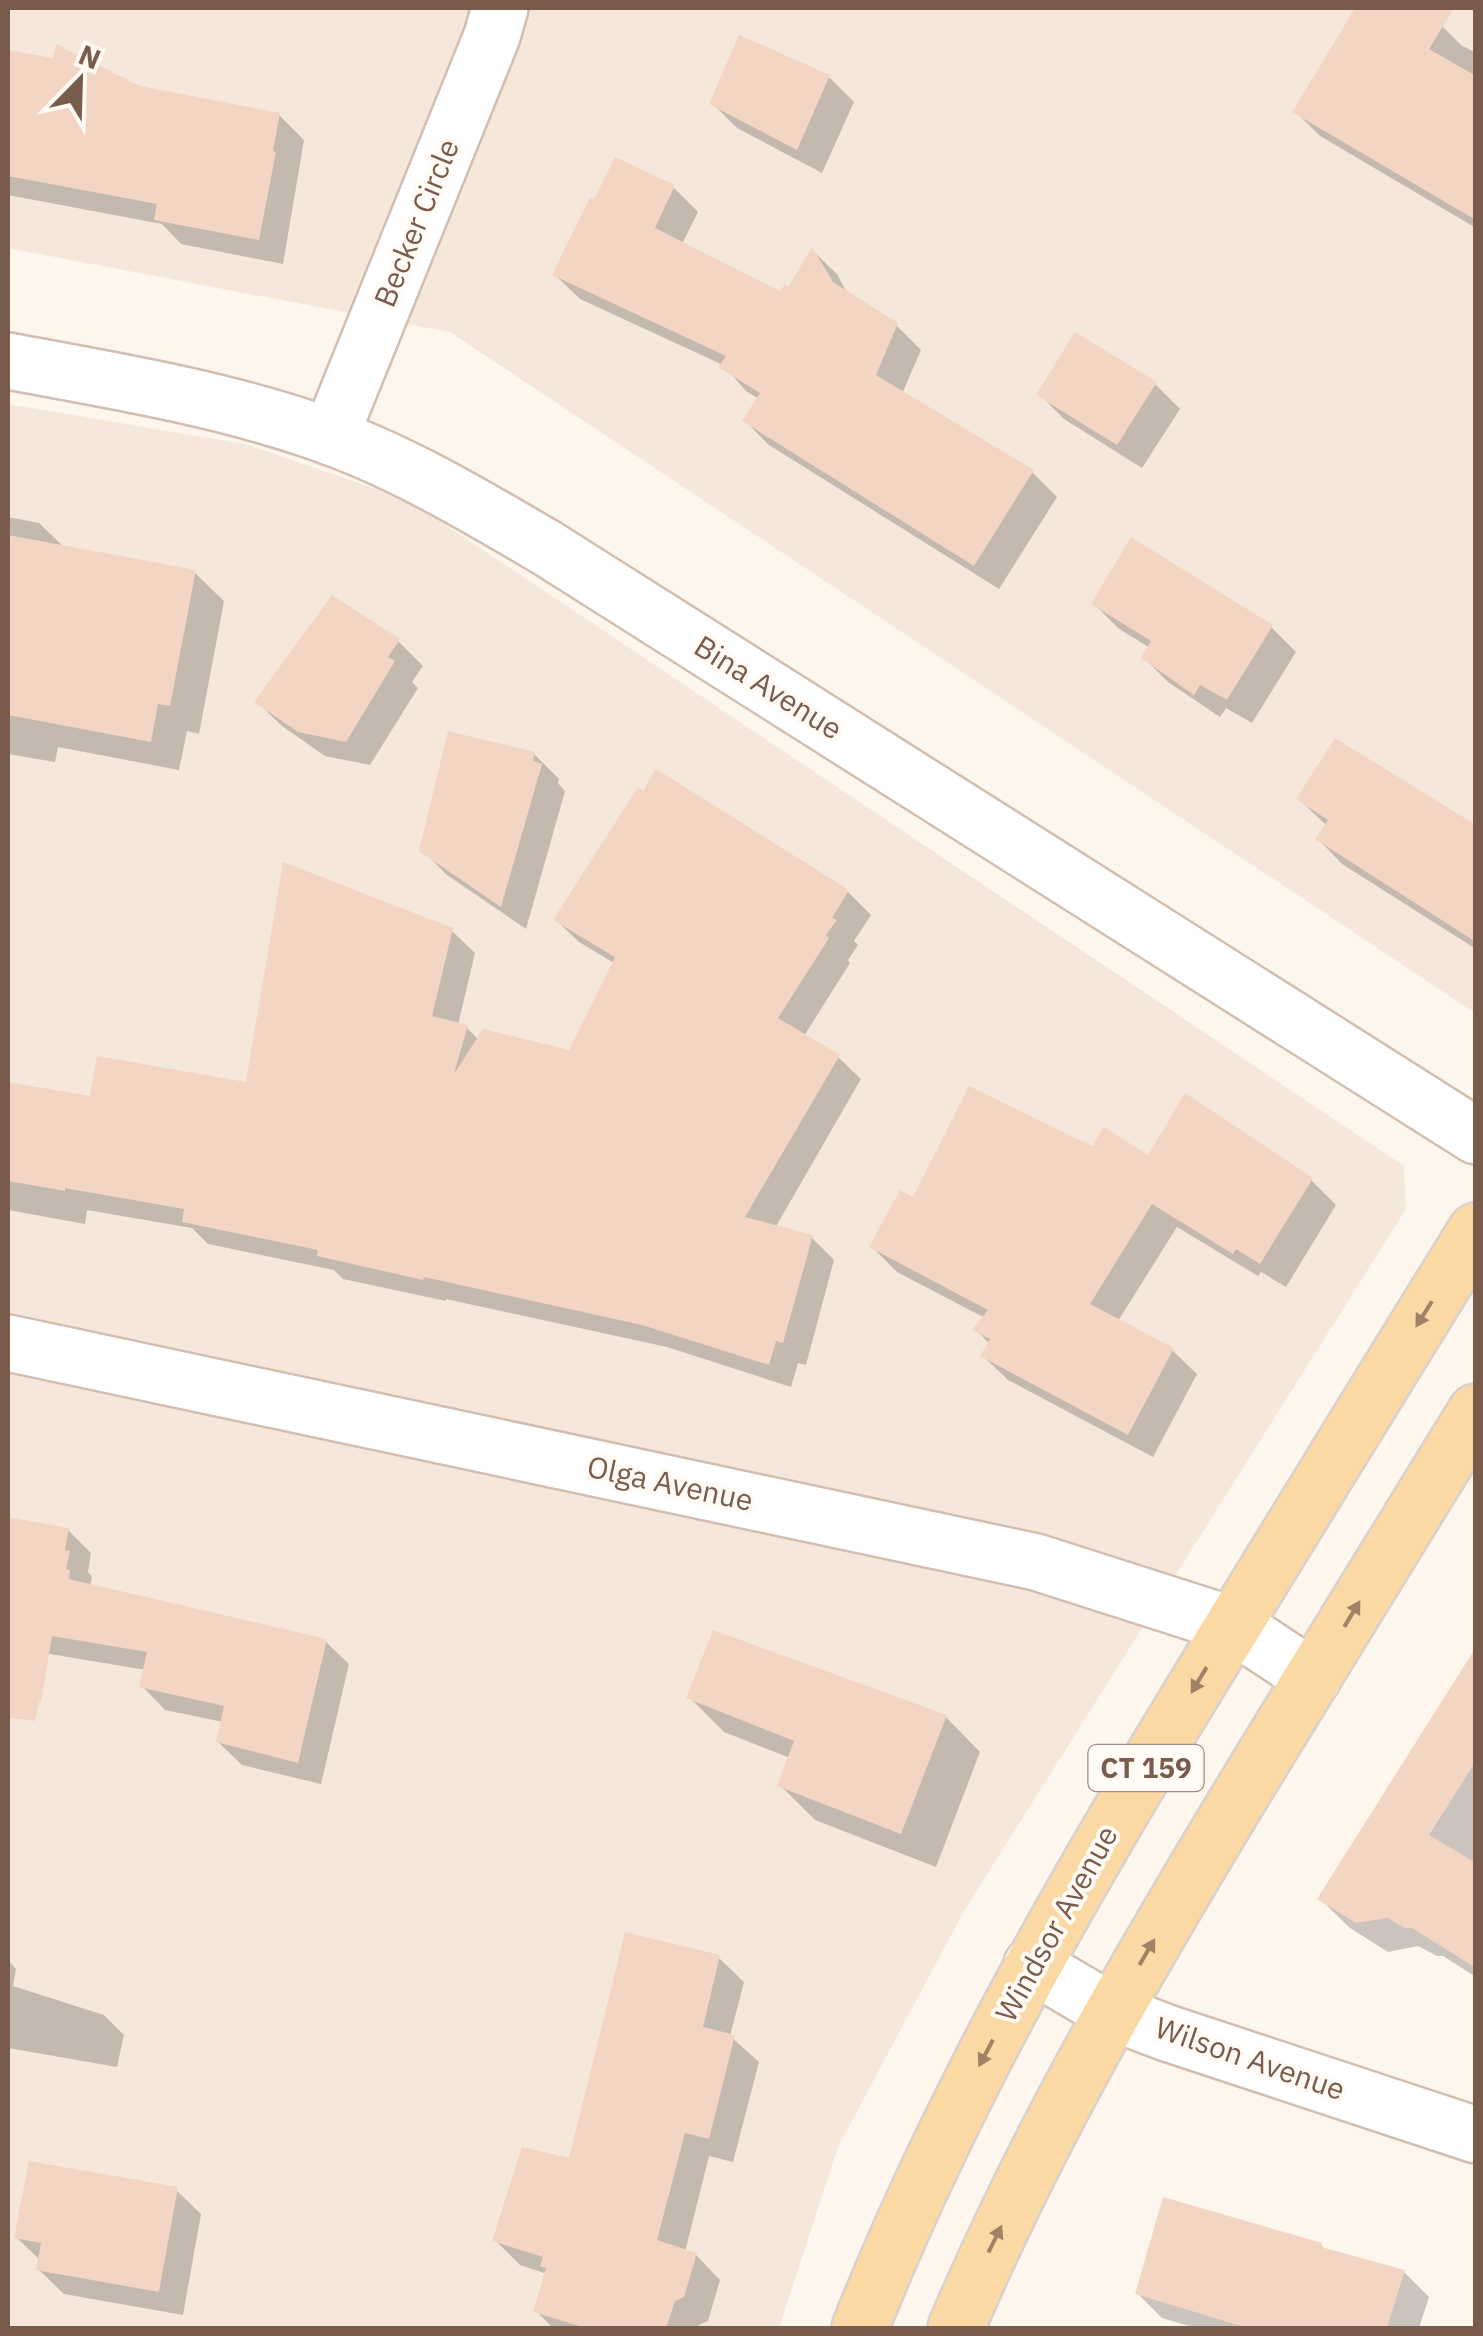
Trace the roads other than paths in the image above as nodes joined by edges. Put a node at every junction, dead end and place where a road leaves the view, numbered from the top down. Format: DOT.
graph roads {
  1 [pos="500,8"];
  2 [pos="8,362"];
  3 [pos="330,437"];
  4 [pos="1476,1136"];
  5 [pos="1476,1231"];
  6 [pos="8,1343"];
  7 [pos="1476,1412"];
  8 [pos="1233,1625"];
  9 [pos="1313,1678"];
  10 [pos="1032,1965"];
  11 [pos="1112,2012"];
  12 [pos="1476,2135"];
  13 [pos="860,2328"];
  14 [pos="956,2328"];
  1 -- 3 [label="street, Becker Circle"];
  2 -- 3 [label="street, Bina Avenue"];
  3 -- 4 [label="street, Bina Avenue"];
  5 -- 8 [label="main road, Windsor Avenue / CT 159, one-way"];
  6 -- 8 [label="street, Olga Avenue"];
  9 -- 7 [label="main road, CT 159, one-way"];
  8 -- 9 [label="street, Olga Avenue"];
  8 -- 10 [label="main road, Windsor Avenue / CT 159, one-way"];
  11 -- 9 [label="main road, CT 159, one-way"];
  10 -- 11 [label="street, Wilson Avenue"];
  10 -- 13 [label="main road, Windsor Avenue / CT 159, one-way"];
  11 -- 12 [label="street, Wilson Avenue"];
  14 -- 11 [label="main road, CT 159, one-way"];
}
